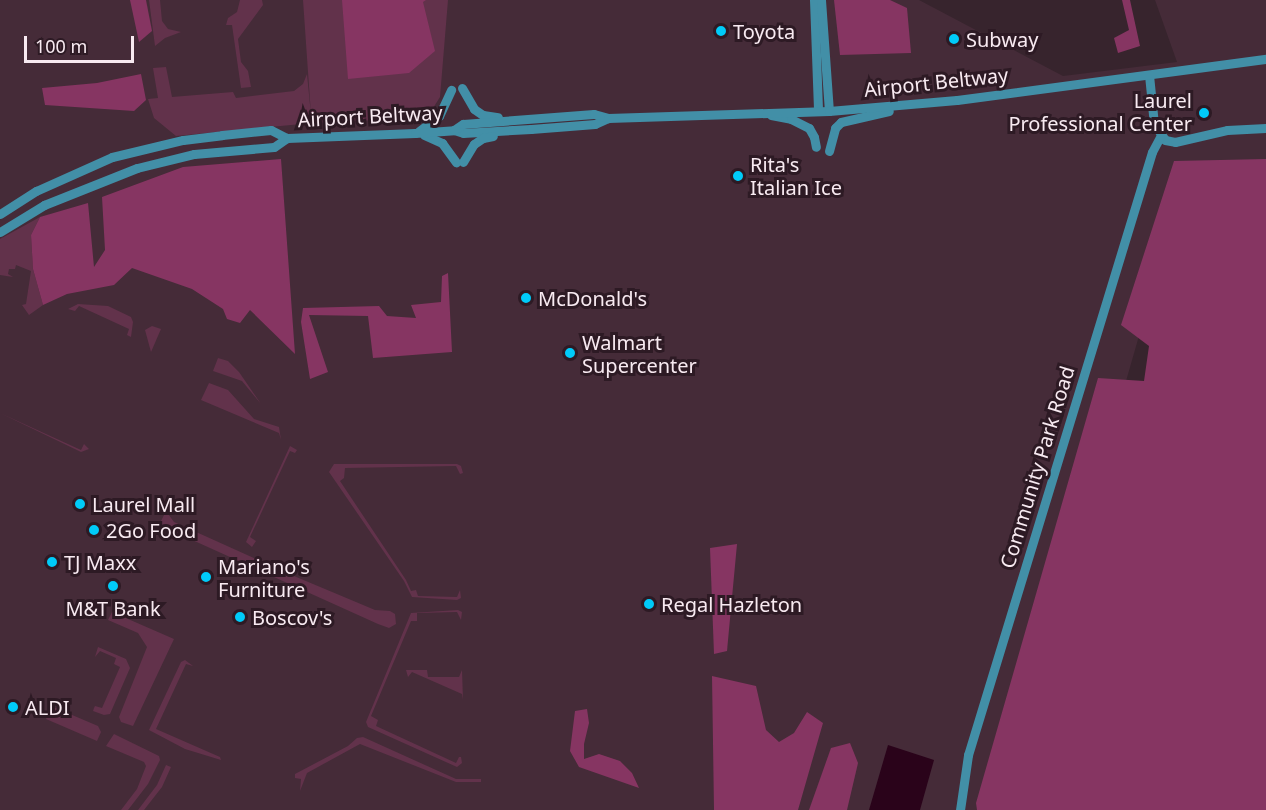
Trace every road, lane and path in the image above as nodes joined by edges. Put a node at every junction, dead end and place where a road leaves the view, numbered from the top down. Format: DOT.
graph roads {
  1 [pos="814,0"];
  2 [pos="821,0"];
  3 [pos="815,34"];
  4 [pos="1266,59"];
  5 [pos="827,66"];
  6 [pos="1149,75"];
  7 [pos="462,88"];
  8 [pos="451,90"];
  9 [pos="957,100"];
  10 [pos="818,110"];
  11 [pos="830,111"];
  12 [pos="754,112"];
  13 [pos="534,118"];
  14 [pos="608,118"];
  15 [pos="1266,128"];
  16 [pos="531,129"];
  17 [pos="454,130"];
  18 [pos="415,133"];
  19 [pos="1161,137"];
  20 [pos="287,138"];
  21 [pos="816,147"];
  22 [pos="829,151"];
  23 [pos="0,214"];
  24 [pos="0,232"];
  25 [pos="960,810"];
  1 -- 3 [label="street"];
  2 -- 5 [label="street"];
  3 -- 5 [label="street"];
  3 -- 10 [label="street"];
  4 -- 6 [label="street, Airport Beltway"];
  5 -- 11 [label="street"];
  6 -- 9 [label="street, Airport Beltway"];
  6 -- 19 [label="street"];
  7 -- 13 [label="street"];
  8 -- 18 [label="street"];
  9 -- 11 [label="street, Airport Beltway"];
  9 -- 22 [label="street"];
  10 -- 11 [label="street, Airport Beltway"];
  10 -- 12 [label="street, Airport Beltway"];
  12 -- 14 [label="street, Airport Beltway"];
  12 -- 21 [label="street"];
  13 -- 14 [label="street, Airport Beltway"];
  13 -- 17 [label="street, Airport Beltway"];
  14 -- 16 [label="street, Airport Beltway"];
  15 -- 19 [label="street"];
  16 -- 17 [label="street, Airport Beltway"];
  16 -- 18 [label="street"];
  17 -- 18 [label="street, Airport Beltway"];
  18 -- 20 [label="street, Airport Beltway"];
  19 -- 25 [label="street, Community Park Road"];
  20 -- 23 [label="street, Airport Beltway"];
  20 -- 24 [label="street, Airport Beltway"];
}
